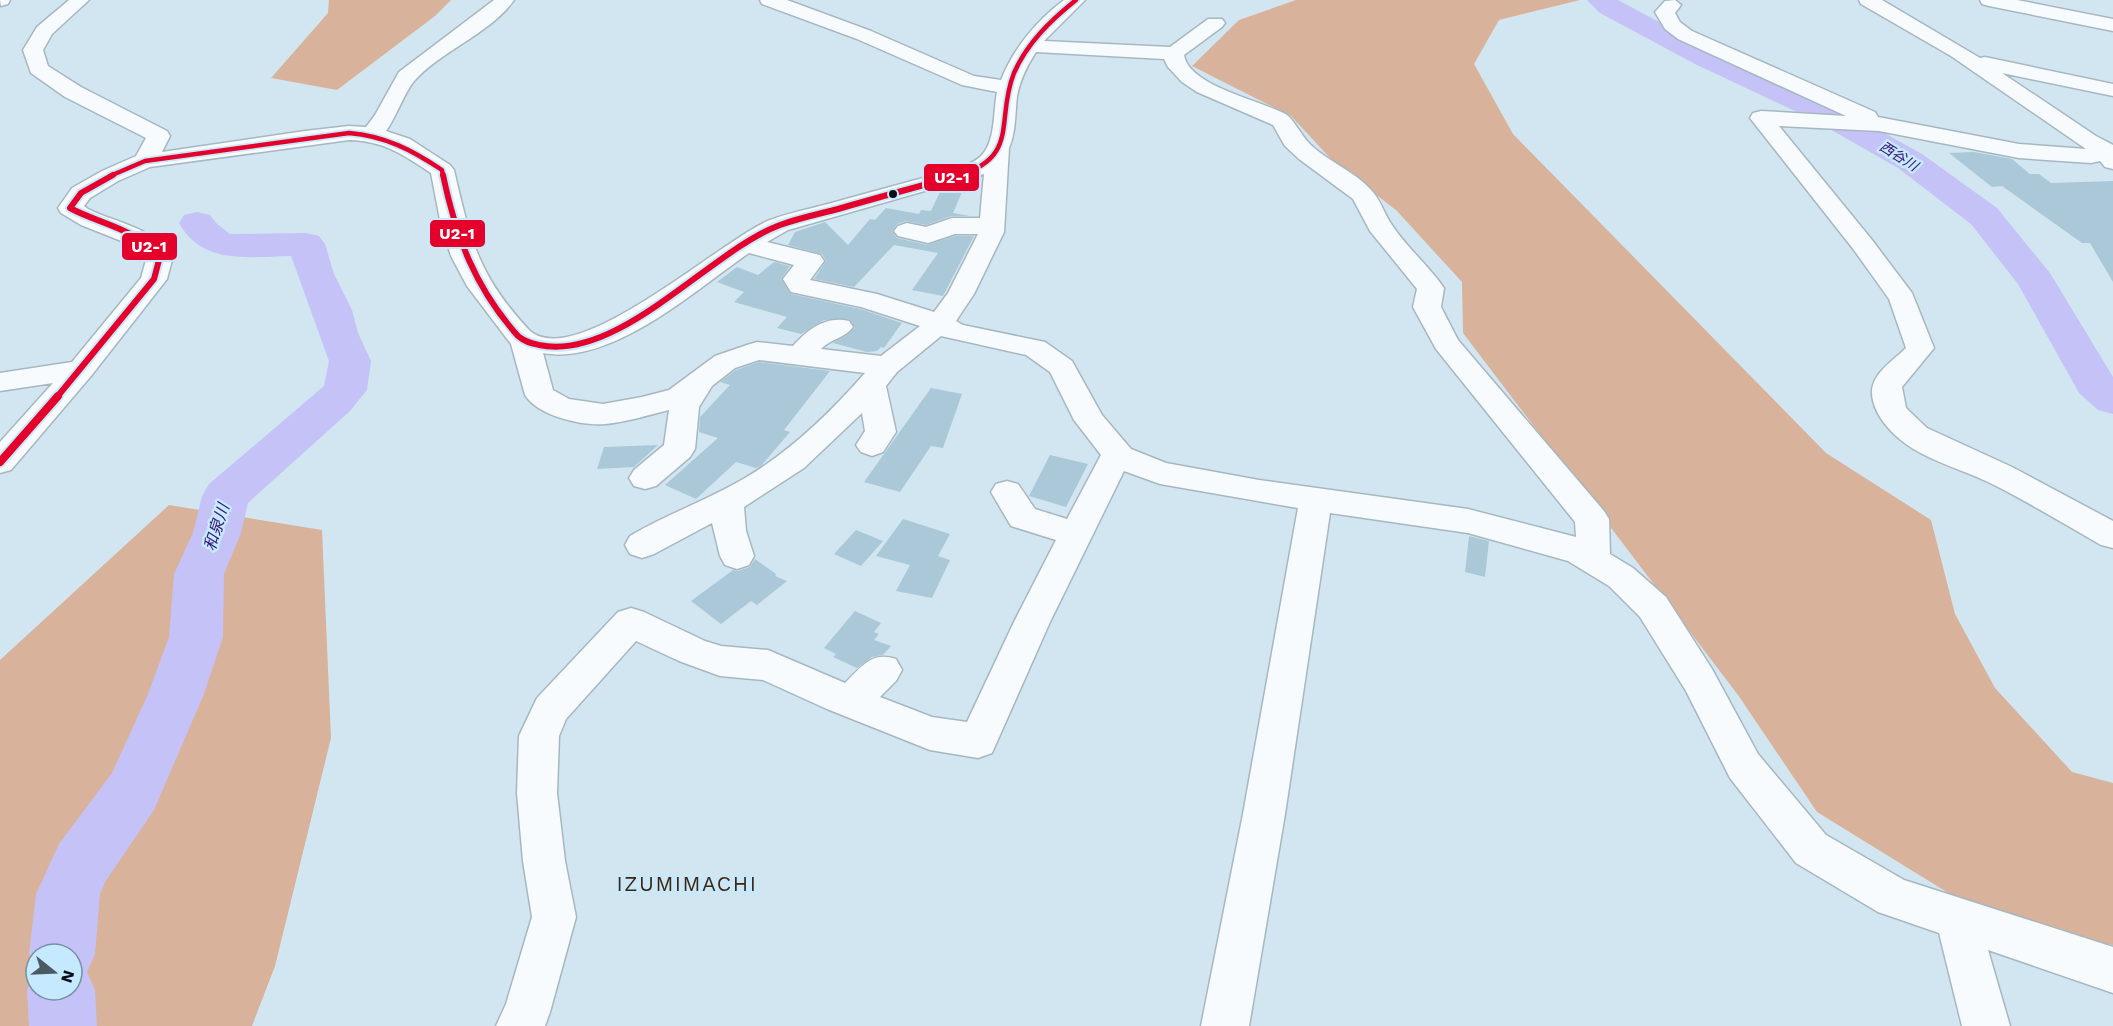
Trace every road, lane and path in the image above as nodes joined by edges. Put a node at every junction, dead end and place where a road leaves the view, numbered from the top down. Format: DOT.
graph roads {
  1 [pos="80,0"];
  2 [pos="505,0"];
  3 [pos="769,0"];
  4 [pos="1076,0"];
  5 [pos="1905,0"];
  6 [pos="1989,0"];
  7 [pos="1672,5"];
  8 [pos="1876,5"];
  9 [pos="1215,23"];
  10 [pos="2113,25"];
  11 [pos="1031,46"];
  12 [pos="1174,53"];
  13 [pos="1971,61"];
  14 [pos="1008,88"];
  15 [pos="2113,90"];
  16 [pos="1879,124"];
  17 [pos="372,134"];
  18 [pos="998,149"];
  19 [pos="2110,155"];
  20 [pos="146,161"];
  21 [pos="991,226"];
  22 [pos="907,231"];
  23 [pos="744,244"];
  24 [pos="903,290"];
  25 [pos="948,312"];
  26 [pos="839,327"];
  27 [pos="525,342"];
  28 [pos="800,356"];
  29 [pos="81,370"];
  30 [pos="883,377"];
  31 [pos="702,380"];
  32 [pos="0,382"];
  33 [pos="872,445"];
  34 [pos="1120,457"];
  35 [pos="0,462"];
  36 [pos="645,478"];
  37 [pos="1007,492"];
  38 [pos="1316,499"];
  39 [pos="727,502"];
  40 [pos="1076,534"];
  41 [pos="2113,536"];
  42 [pos="642,544"];
  43 [pos="737,555"];
  44 [pos="1593,559"];
  45 [pos="883,670"];
  46 [pos="850,702"];
  47 [pos="1957,918"];
  48 [pos="2113,970"];
  49 [pos="520,1026"];
  50 [pos="1225,1026"];
  51 [pos="1986,1026"];
  1 -- 20 [label="street"];
  2 -- 17 [label="street"];
  3 -- 14 [label="street"];
  4 -- 11 [label="street"];
  5 -- 8 [label="street"];
  6 -- 10 [label="street"];
  7 -- 16 [label="street"];
  8 -- 13 [label="street"];
  9 -- 12 [label="street"];
  11 -- 12 [label="street"];
  11 -- 14 [label="street"];
  12 -- 44 [label="street"];
  13 -- 15 [label="street"];
  13 -- 19 [label="street"];
  14 -- 18 [label="street"];
  16 -- 19 [label="street"];
  16 -- 41 [label="street"];
  17 -- 20 [label="street"];
  17 -- 27 [label="street"];
  18 -- 21 [label="street"];
  18 -- 23 [label="street"];
  20 -- 29 [label="street"];
  21 -- 22 [label="street"];
  21 -- 25 [label="street"];
  23 -- 25 [label="street"];
  23 -- 27 [label="street"];
  24 -- 25 [label="street"];
  25 -- 30 [label="street"];
  25 -- 34 [label="street"];
  26 -- 28 [label="street"];
  27 -- 31 [label="street"];
  28 -- 30 [label="street"];
  28 -- 31 [label="street"];
  29 -- 32 [label="street"];
  29 -- 35 [label="street"];
  30 -- 33 [label="street"];
  30 -- 39 [label="street"];
  31 -- 36 [label="street"];
  34 -- 38 [label="street"];
  34 -- 40 [label="street"];
  37 -- 40 [label="street"];
  38 -- 44 [label="street"];
  38 -- 50 [label="street"];
  39 -- 42 [label="street"];
  39 -- 43 [label="street"];
  40 -- 46 [label="street"];
  44 -- 47 [label="street"];
  45 -- 46 [label="street"];
  46 -- 49 [label="street"];
  47 -- 48 [label="street"];
  47 -- 51 [label="street"];
}
